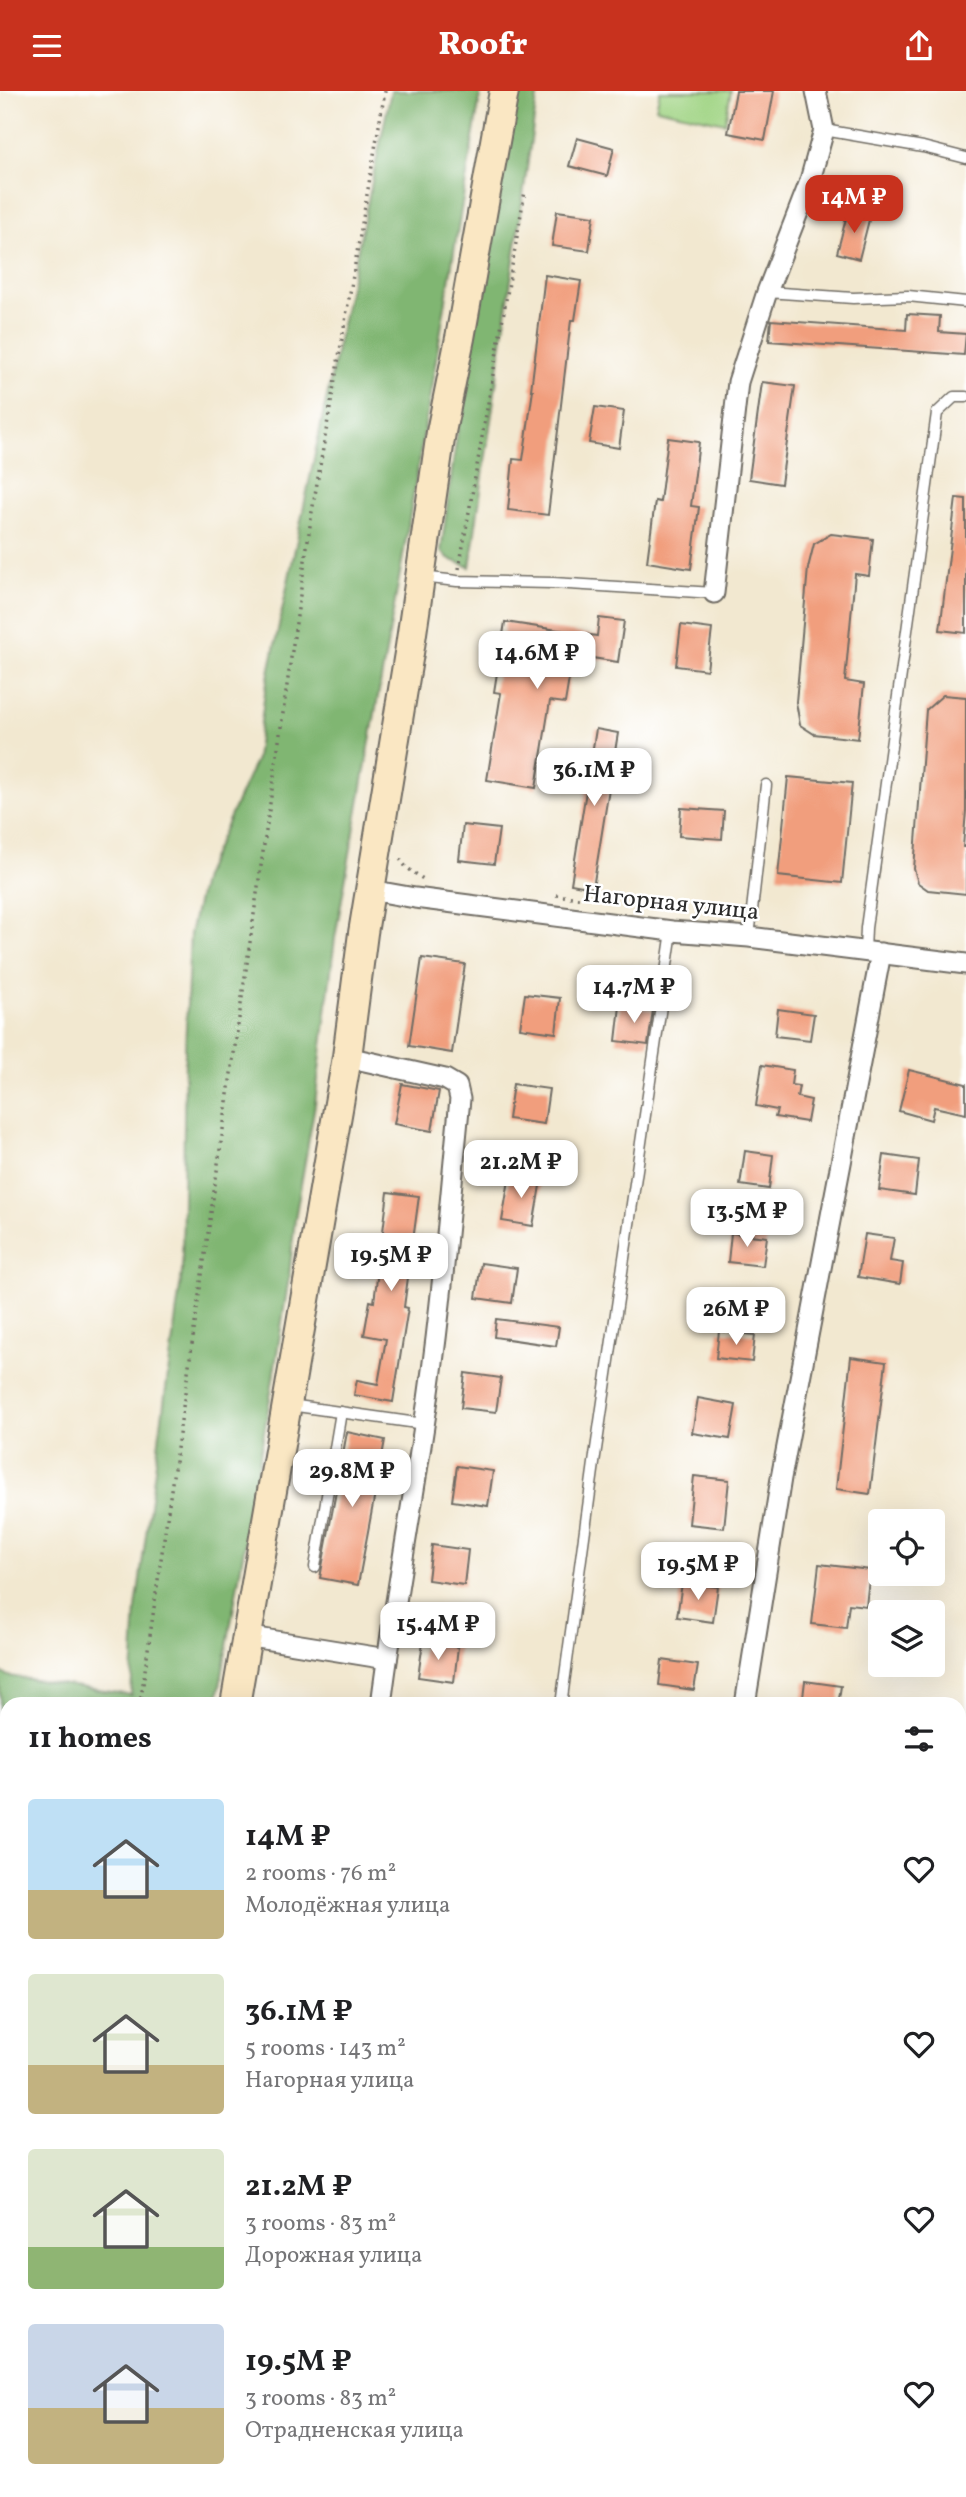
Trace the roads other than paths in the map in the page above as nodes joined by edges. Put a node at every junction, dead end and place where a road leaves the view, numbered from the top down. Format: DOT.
graph roads {
  1 [pos="504,91"];
  2 [pos="816,91"];
  3 [pos="824,130"];
  4 [pos="966,158"];
  5 [pos="767,292"];
  6 [pos="966,302"];
  7 [pos="966,397"];
  8 [pos="420,577"];
  9 [pos="714,593"];
  10 [pos="766,785"];
  11 [pos="370,890"];
  12 [pos="672,931"];
  13 [pos="749,937"];
  14 [pos="873,952"];
  15 [pos="966,964"];
  16 [pos="347,1057"];
  17 [pos="286,1404"];
  18 [pos="341,1412"];
  19 [pos="424,1425"];
  20 [pos="315,1567"];
  21 [pos="245,1636"];
  22 [pos="387,1659"];
  23 [pos="235,1697"];
  24 [pos="382,1697"];
  25 [pos="562,1697"];
  26 [pos="746,1697"];
  1 -- 8 [label="street"];
  2 -- 3 [label="street"];
  3 -- 4 [label="lane"];
  3 -- 5 [label="street"];
  5 -- 6 [label="lane"];
  5 -- 9 [label="street"];
  7 -- 14 [label="lane"];
  8 -- 9 [label="lane"];
  8 -- 11 [label="street"];
  10 -- 13 [label="lane"];
  11 -- 12 [label="street, Нагорная улица"];
  11 -- 16 [label="street"];
  12 -- 13 [label="street, Нагорная улица"];
  12 -- 25 [label="lane"];
  13 -- 14 [label="street, Нагорная улица"];
  14 -- 15 [label="street, Нагорная улица"];
  14 -- 26 [label="street"];
  16 -- 17 [label="street"];
  16 -- 19 [label="street"];
  17 -- 18 [label="lane"];
  17 -- 21 [label="street"];
  18 -- 19 [label="lane"];
  18 -- 20 [label="lane"];
  19 -- 22 [label="street"];
  21 -- 22 [label="street"];
  21 -- 23 [label="street"];
  22 -- 24 [label="street"];
}
